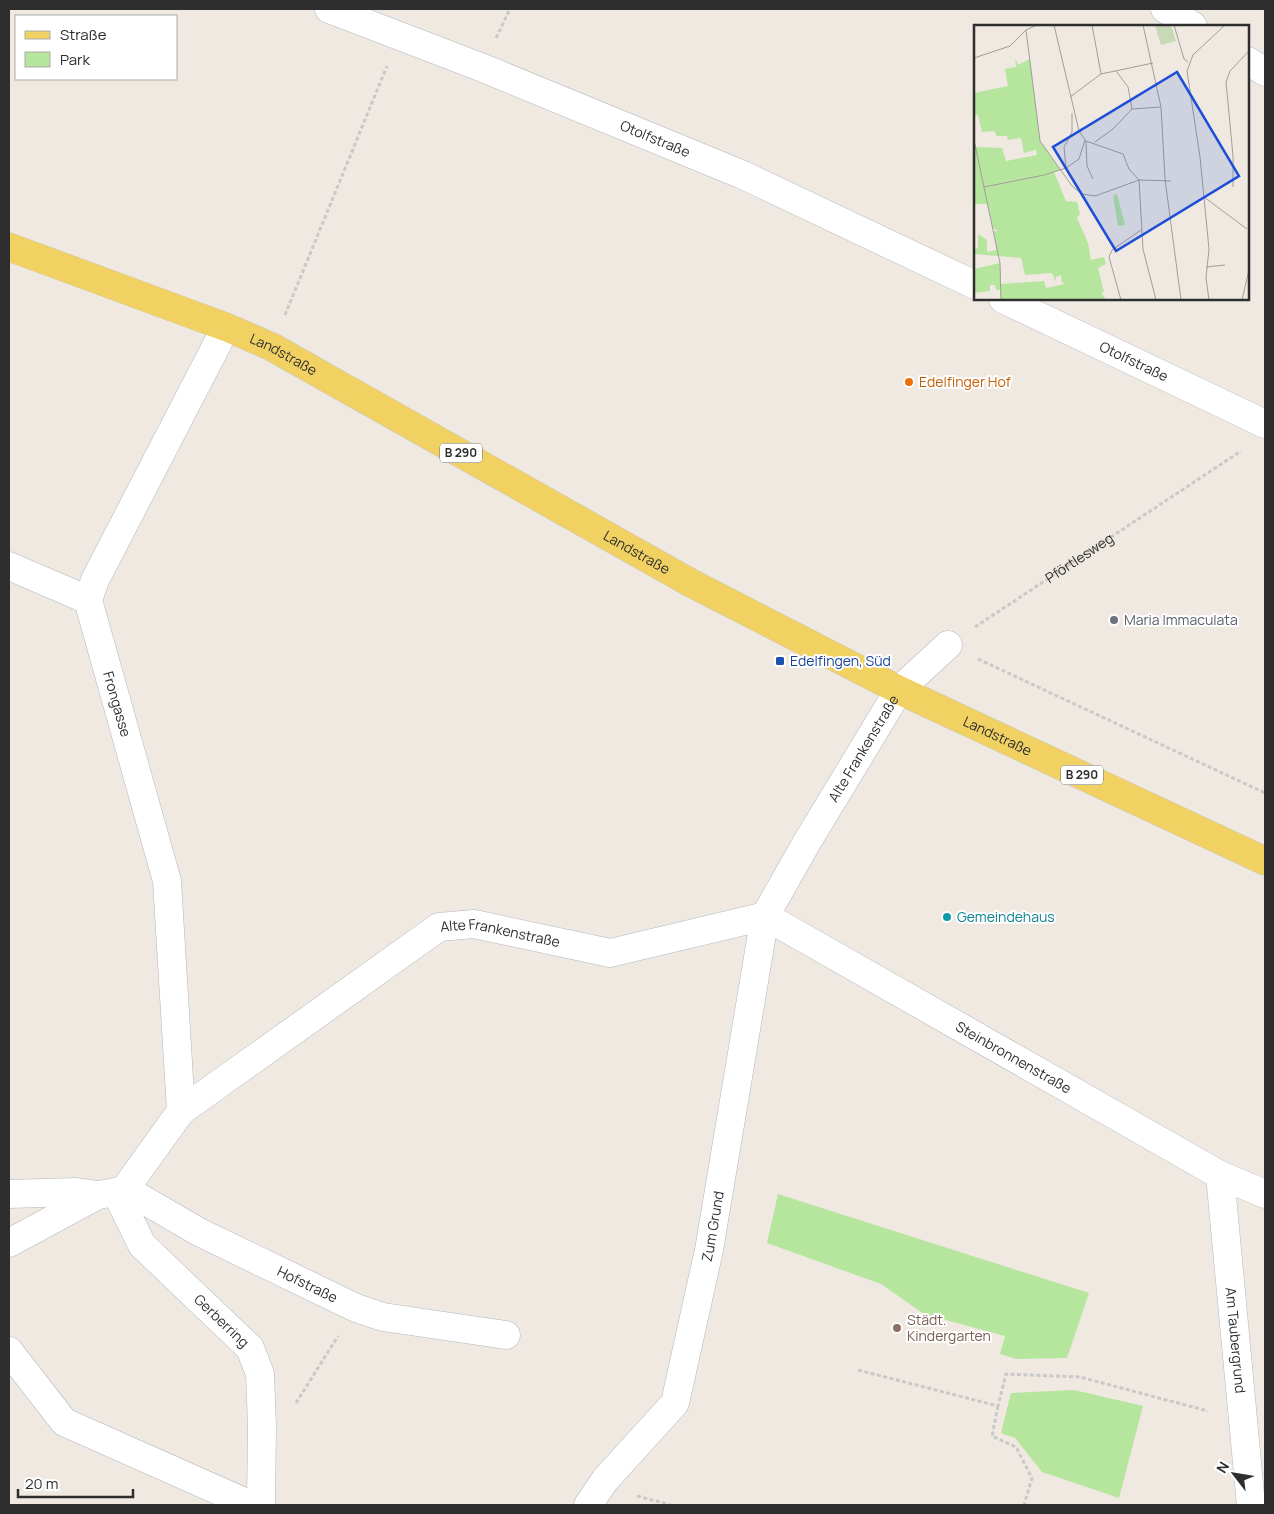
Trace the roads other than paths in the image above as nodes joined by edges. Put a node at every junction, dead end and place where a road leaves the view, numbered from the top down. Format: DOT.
graph roads {
  1 [pos="330,9"];
  2 [pos="1165,9"];
  3 [pos="1191,25"];
  4 [pos="1249,62"];
  5 [pos="1265,72"];
  6 [pos="9,247"];
  7 [pos="974,285"];
  8 [pos="1005,300"];
  9 [pos="226,327"];
  10 [pos="1265,424"];
  11 [pos="9,566"];
  12 [pos="88,600"];
  13 [pos="948,645"];
  14 [pos="898,690"];
  15 [pos="1265,861"];
  16 [pos="765,916"];
  17 [pos="181,1111"];
  18 [pos="1220,1174"];
  19 [pos="113,1192"];
  20 [pos="9,1194"];
  21 [pos="1265,1194"];
  22 [pos="9,1243"];
  23 [pos="506,1335"];
  24 [pos="9,1351"];
  25 [pos="251,1505"];
  26 [pos="261,1505"];
  27 [pos="588,1505"];
  28 [pos="1251,1505"];
  1 -- 7 [label="street, Otolfstraße"];
  2 -- 3 [label="street"];
  4 -- 5 [label="street"];
  6 -- 9 [label="main road, Landstraße / B 290"];
  8 -- 10 [label="street, Otolfstraße"];
  9 -- 12 [label="street"];
  9 -- 14 [label="main road, Landstraße / B 290"];
  11 -- 12 [label="street"];
  12 -- 17 [label="street, Frongasse"];
  13 -- 14 [label="street"];
  14 -- 15 [label="main road, Landstraße / B 290"];
  14 -- 16 [label="street, Alte Frankenstraße"];
  16 -- 17 [label="street, Alte Frankenstraße"];
  16 -- 18 [label="street, Steinbronnenstraße"];
  16 -- 27 [label="street, Zum Grund"];
  17 -- 19 [label="street, Alte Frankenstraße"];
  18 -- 21 [label="street, Steinbronnenstraße"];
  18 -- 28 [label="street, Am Taubergrund"];
  19 -- 20 [label="street"];
  19 -- 22 [label="street"];
  19 -- 23 [label="street, Hofstraße"];
  19 -- 26 [label="street, Gerberring"];
  24 -- 25 [label="street"];
}
